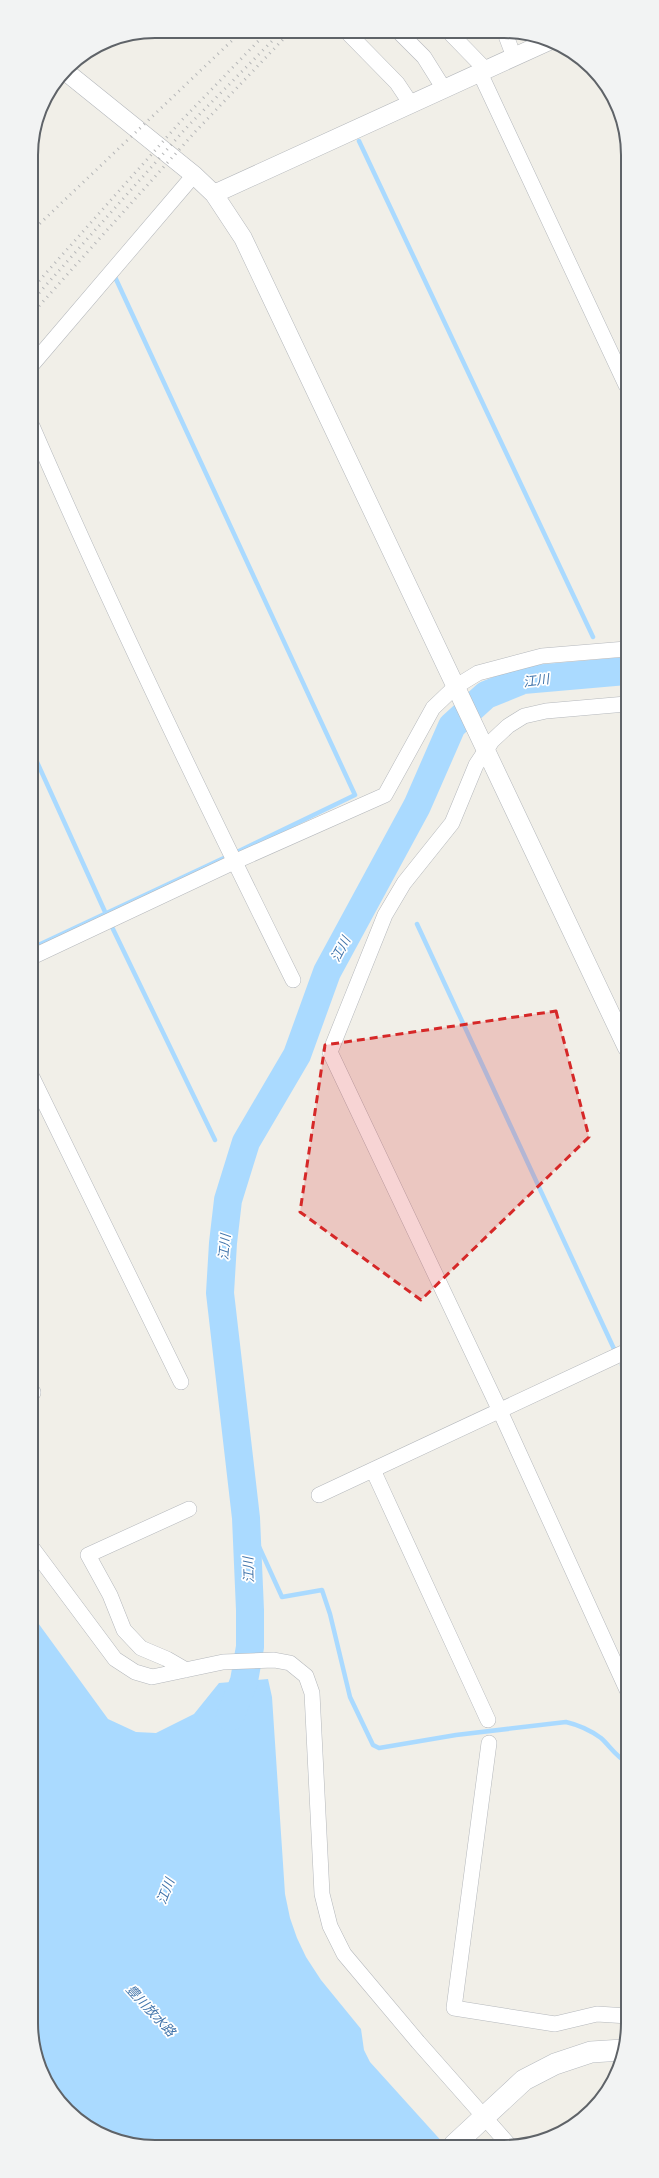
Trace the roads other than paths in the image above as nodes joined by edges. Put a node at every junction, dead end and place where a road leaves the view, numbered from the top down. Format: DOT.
graph roads {
  1 [pos="353,38"];
  2 [pos="405,38"];
  3 [pos="454,38"];
  4 [pos="506,38"];
  5 [pos="542,44"];
  6 [pos="514,57"];
  7 [pos="483,71"];
  8 [pos="70,75"];
  9 [pos="444,89"];
  10 [pos="411,104"];
  11 [pos="194,175"];
  12 [pos="214,194"];
  13 [pos="38,359"];
  14 [pos="621,374"];
  15 [pos="38,440"];
  16 [pos="621,649"];
  17 [pos="456,689"];
  18 [pos="621,704"];
  19 [pos="483,746"];
  20 [pos="234,862"];
  21 [pos="38,954"];
  22 [pos="293,980"];
  23 [pos="621,1035"];
  24 [pos="38,1089"];
  25 [pos="621,1354"];
  26 [pos="181,1382"];
  27 [pos="500,1410"];
  28 [pos="373,1470"];
  29 [pos="319,1495"];
  30 [pos="189,1509"];
  31 [pos="38,1556"];
  32 [pos="186,1670"];
  33 [pos="621,1677"];
  34 [pos="488,1720"];
  35 [pos="489,1743"];
  36 [pos="621,2016"];
  37 [pos="618,2050"];
  38 [pos="484,2118"];
  39 [pos="460,2140"];
  40 [pos="504,2140"];
  1 -- 10 [label="street"];
  2 -- 9 [label="street"];
  3 -- 7 [label="street"];
  4 -- 6 [label="street"];
  5 -- 6 [label="street"];
  6 -- 7 [label="street"];
  7 -- 9 [label="street"];
  7 -- 14 [label="street"];
  8 -- 11 [label="street"];
  9 -- 10 [label="street"];
  10 -- 12 [label="street"];
  11 -- 12 [label="street"];
  11 -- 13 [label="street"];
  12 -- 17 [label="street"];
  15 -- 20 [label="street"];
  16 -- 17 [label="street"];
  17 -- 19 [label="street"];
  17 -- 20 [label="street"];
  18 -- 19 [label="street"];
  19 -- 23 [label="street"];
  19 -- 27 [label="street"];
  20 -- 21 [label="street"];
  20 -- 22 [label="street"];
  24 -- 26 [label="street"];
  25 -- 27 [label="street"];
  27 -- 28 [label="street"];
  27 -- 33 [label="street"];
  28 -- 29 [label="street"];
  28 -- 34 [label="street"];
  30 -- 32 [label="street"];
  31 -- 32 [label="street"];
  32 -- 38 [label="street"];
  35 -- 36 [label="street"];
  37 -- 38 [label="main road"];
  38 -- 39 [label="main road"];
  38 -- 40 [label="street"];
}
